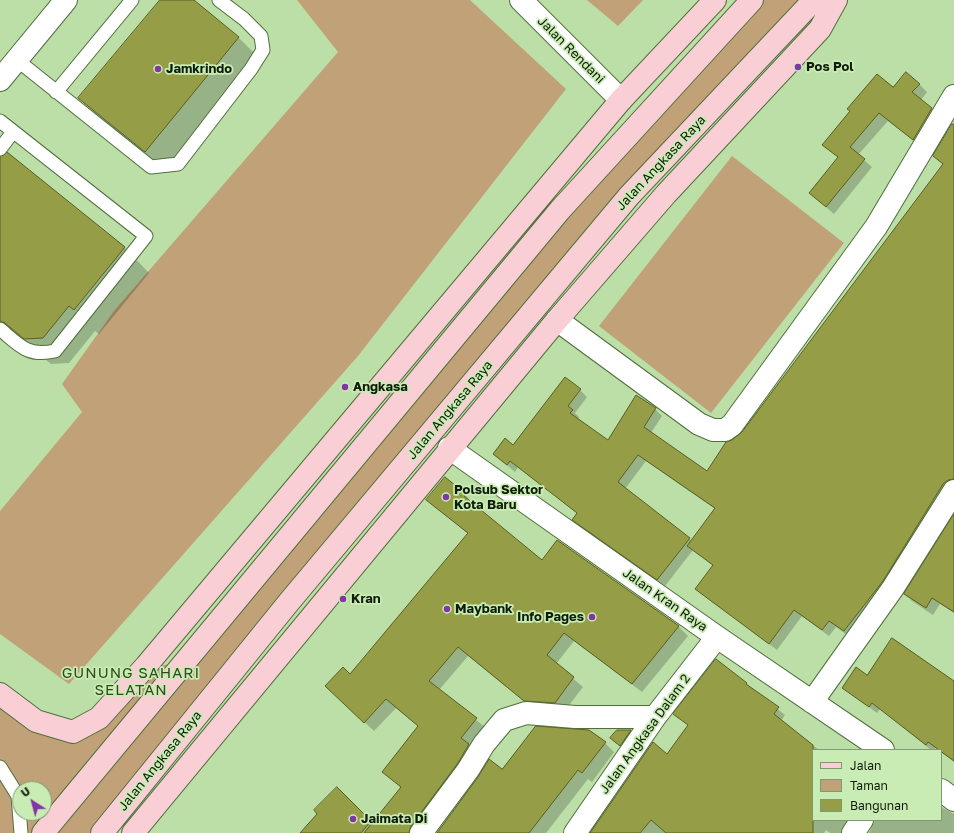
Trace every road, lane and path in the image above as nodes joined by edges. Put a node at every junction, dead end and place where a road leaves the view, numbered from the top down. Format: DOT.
graph roads {
  1 [pos="66,0"];
  2 [pos="132,0"];
  3 [pos="219,0"];
  4 [pos="521,0"];
  5 [pos="715,0"];
  6 [pos="752,0"];
  7 [pos="814,0"];
  8 [pos="836,0"];
  9 [pos="17,60"];
  10 [pos="0,80"];
  11 [pos="56,92"];
  12 [pos="954,96"];
  13 [pos="621,100"];
  14 [pos="0,121"];
  15 [pos="14,132"];
  16 [pos="0,149"];
  17 [pos="557,320"];
  18 [pos="0,329"];
  19 [pos="449,448"];
  20 [pos="954,491"];
  21 [pos="238,556"];
  22 [pos="328,597"];
  23 [pos="234,601"];
  24 [pos="289,602"];
  25 [pos="717,637"];
  26 [pos="181,664"];
  27 [pos="146,666"];
  28 [pos="0,694"];
  29 [pos="812,702"];
  30 [pos="655,717"];
  31 [pos="882,749"];
  32 [pos="0,767"];
  33 [pos="942,791"];
  34 [pos="954,800"];
  35 [pos="861,821"];
  36 [pos="21,833"];
  37 [pos="42,833"];
  38 [pos="102,833"];
  39 [pos="133,833"];
  40 [pos="421,833"];
  41 [pos="575,833"];
  42 [pos="853,833"];
  1 -- 9 [label="street"];
  2 -- 11 [label="lane"];
  3 -- 11 [label="lane"];
  4 -- 13 [label="street, Jalan Rendani"];
  5 -- 13 [label="main road"];
  6 -- 23 [label="main road"];
  7 -- 24 [label="main road, Jalan Angkasa Raya"];
  8 -- 17 [label="main road, Jalan Angkasa Raya"];
  9 -- 10 [label="street"];
  9 -- 11 [label="lane"];
  12 -- 17 [label="street"];
  13 -- 21 [label="main road"];
  14 -- 15 [label="lane"];
  15 -- 16 [label="lane"];
  15 -- 18 [label="lane"];
  17 -- 19 [label="main road, Jalan Angkasa Raya"];
  19 -- 22 [label="main road, Jalan Angkasa Raya"];
  19 -- 25 [label="street, Jalan Kran Raya"];
  20 -- 29 [label="street"];
  21 -- 23 [label="main road"];
  21 -- 27 [label="main road"];
  22 -- 24 [label="main road"];
  22 -- 39 [label="main road, Jalan Angkasa Raya"];
  23 -- 26 [label="main road"];
  24 -- 38 [label="main road, Jalan Angkasa Raya"];
  25 -- 29 [label="street, Jalan Kran Raya"];
  25 -- 30 [label="street, Jalan Angkasa Dalam 2"];
  26 -- 27 [label="main road"];
  26 -- 37 [label="main road"];
  27 -- 28 [label="main road"];
  29 -- 31 [label="street, Jalan Kran Raya"];
  30 -- 40 [label="street"];
  30 -- 41 [label="street, Jalan Angkasa Dalam 2"];
  32 -- 36 [label="lane"];
  33 -- 34 [label="street"];
  35 -- 42 [label="street"];
}
